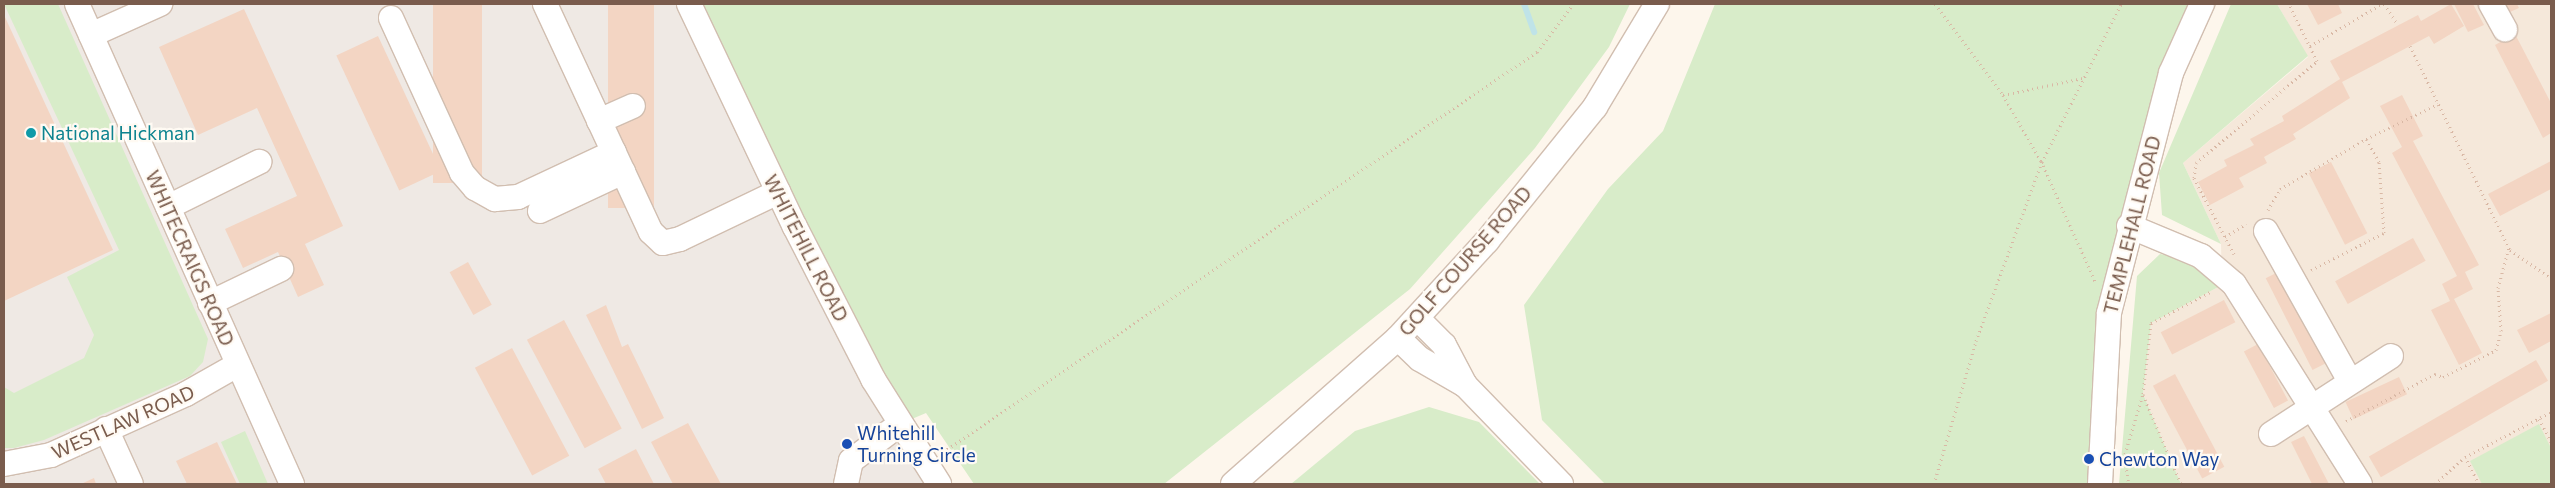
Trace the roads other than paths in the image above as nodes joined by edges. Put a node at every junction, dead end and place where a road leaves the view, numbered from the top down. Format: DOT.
graph roads {
  1 [pos="77,4"];
  2 [pos="160,4"];
  3 [pos="545,4"];
  4 [pos="689,4"];
  5 [pos="1657,4"];
  6 [pos="2202,4"];
  7 [pos="2491,4"];
  8 [pos="392,18"];
  9 [pos="2505,29"];
  10 [pos="91,35"];
  11 [pos="633,106"];
  12 [pos="599,121"];
  13 [pos="259,162"];
  14 [pos="618,162"];
  15 [pos="778,192"];
  16 [pos="168,207"];
  17 [pos="540,211"];
  18 [pos="2261,221"];
  19 [pos="2129,226"];
  20 [pos="280,269"];
  21 [pos="210,303"];
  22 [pos="1417,318"];
  23 [pos="1398,338"];
  24 [pos="2391,356"];
  25 [pos="236,365"];
  26 [pos="2350,381"];
  27 [pos="1465,385"];
  28 [pos="2311,408"];
  29 [pos="900,424"];
  30 [pos="106,429"];
  31 [pos="2271,434"];
  32 [pos="4,464"];
  33 [pos="131,484"];
  34 [pos="292,484"];
  35 [pos="846,484"];
  36 [pos="939,484"];
  37 [pos="1233,484"];
  38 [pos="1561,484"];
  39 [pos="2100,484"];
  40 [pos="2360,484"];
  1 -- 10 [label="street, WHITECRAIGS ROAD"];
  2 -- 10 [label="street"];
  3 -- 12 [label="street"];
  4 -- 15 [label="street, WHITEHILL ROAD"];
  5 -- 22 [label="street, GOLF COURSE ROAD"];
  6 -- 19 [label="street, TEMPLEHALL ROAD"];
  7 -- 9 [label="street"];
  8 -- 14 [label="street"];
  10 -- 16 [label="street, WHITECRAIGS ROAD"];
  11 -- 12 [label="street"];
  12 -- 14 [label="street"];
  13 -- 16 [label="street"];
  14 -- 15 [label="street"];
  14 -- 17 [label="street"];
  15 -- 29 [label="street, WHITEHILL ROAD"];
  16 -- 21 [label="street, WHITECRAIGS ROAD"];
  18 -- 26 [label="street"];
  19 -- 28 [label="street"];
  19 -- 39 [label="street, TEMPLEHALL ROAD"];
  20 -- 21 [label="street"];
  21 -- 25 [label="street, WHITECRAIGS ROAD"];
  22 -- 23 [label="street, GOLF COURSE ROAD"];
  22 -- 27 [label="street"];
  23 -- 27 [label="street"];
  23 -- 37 [label="street, GOLF COURSE ROAD"];
  24 -- 26 [label="street"];
  25 -- 30 [label="street, WESTLAW ROAD"];
  25 -- 34 [label="street, WHITECRAIGS ROAD"];
  26 -- 28 [label="street"];
  27 -- 38 [label="street"];
  28 -- 31 [label="street"];
  28 -- 40 [label="street"];
  29 -- 35 [label="street"];
  29 -- 36 [label="street, WHITEHILL ROAD"];
  30 -- 32 [label="street, WESTLAW ROAD"];
  30 -- 33 [label="street"];
}
